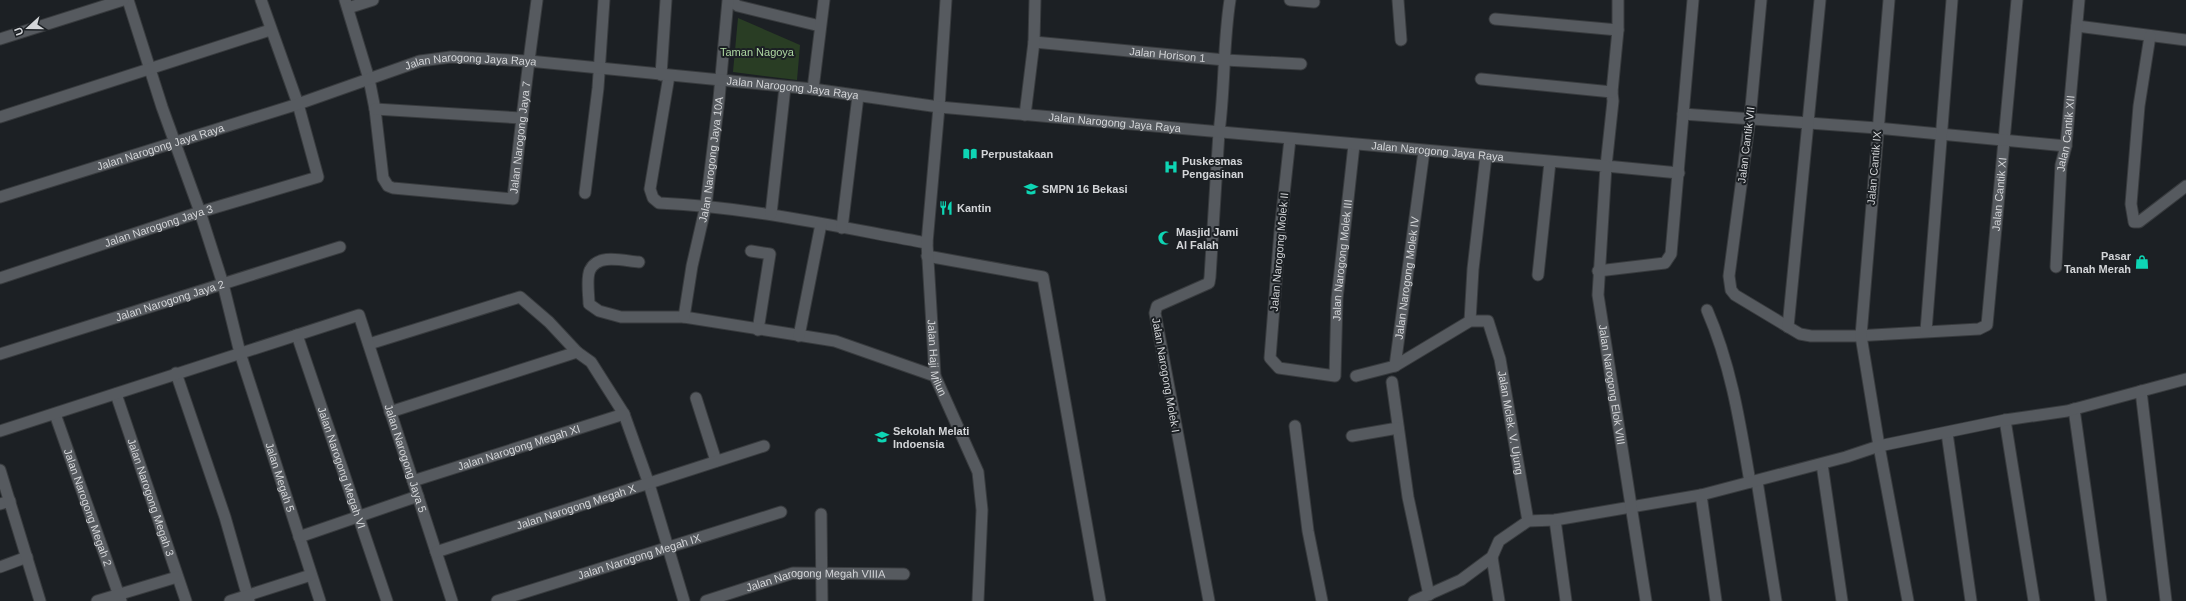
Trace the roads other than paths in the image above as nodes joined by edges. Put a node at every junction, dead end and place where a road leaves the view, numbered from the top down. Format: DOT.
graph roads {
  1 [pos="123,0"];
  2 [pos="128,0"];
  3 [pos="261,0"];
  4 [pos="373,0"];
  5 [pos="537,0"];
  6 [pos="604,0"];
  7 [pos="666,0"];
  8 [pos="728,0"];
  9 [pos="824,0"];
  10 [pos="946,0"];
  11 [pos="1035,0"];
  12 [pos="1230,0"];
  13 [pos="1290,0"];
  14 [pos="1398,0"];
  15 [pos="1618,0"];
  16 [pos="1693,0"];
  17 [pos="1761,0"];
  18 [pos="1820,0"];
  19 [pos="1889,0"];
  20 [pos="1952,0"];
  21 [pos="2017,0"];
  22 [pos="2079,0"];
  23 [pos="1314,2"];
  24 [pos="346,4"];
  25 [pos="1495,19"];
  26 [pos="820,26"];
  27 [pos="2077,26"];
  28 [pos="270,30"];
  29 [pos="1618,30"];
  30 [pos="2150,36"];
  31 [pos="0,39"];
  32 [pos="1401,40"];
  33 [pos="2186,40"];
  34 [pos="1034,42"];
  35 [pos="1225,60"];
  36 [pos="529,61"];
  37 [pos="1301,64"];
  38 [pos="150,68"];
  39 [pos="599,69"];
  40 [pos="665,75"];
  41 [pos="369,79"];
  42 [pos="721,79"];
  43 [pos="1482,79"];
  44 [pos="785,87"];
  45 [pos="813,89"];
  46 [pos="1612,92"];
  47 [pos="858,96"];
  48 [pos="298,104"];
  49 [pos="939,107"];
  50 [pos="375,108"];
  51 [pos="1683,114"];
  52 [pos="1025,115"];
  53 [pos="0,117"];
  54 [pos="520,118"];
  55 [pos="1750,118"];
  56 [pos="1807,123"];
  57 [pos="1877,128"];
  58 [pos="1219,132"];
  59 [pos="1941,134"];
  60 [pos="1290,139"];
  61 [pos="2003,139"];
  62 [pos="175,142"];
  63 [pos="1354,145"];
  64 [pos="2066,146"];
  65 [pos="1424,151"];
  66 [pos="1486,156"];
  67 [pos="1550,162"];
  68 [pos="1606,166"];
  69 [pos="1679,173"];
  70 [pos="2186,186"];
  71 [pos="585,193"];
  72 [pos="0,197"];
  73 [pos="706,205"];
  74 [pos="200,212"];
  75 [pos="771,214"];
  76 [pos="821,224"];
  77 [pos="842,228"];
  78 [pos="927,243"];
  79 [pos="340,247"];
  80 [pos="751,252"];
  81 [pos="927,256"];
  82 [pos="638,262"];
  83 [pos="2056,267"];
  84 [pos="1598,271"];
  85 [pos="1538,276"];
  86 [pos="0,278"];
  87 [pos="222,284"];
  88 [pos="1707,310"];
  89 [pos="684,317"];
  90 [pos="1470,321"];
  91 [pos="1788,327"];
  92 [pos="758,330"];
  93 [pos="1926,331"];
  94 [pos="297,335"];
  95 [pos="799,336"];
  96 [pos="1861,336"];
  97 [pos="369,344"];
  98 [pos="577,352"];
  99 [pos="240,353"];
  100 [pos="0,354"];
  101 [pos="1395,366"];
  102 [pos="176,373"];
  103 [pos="935,376"];
  104 [pos="1334,376"];
  105 [pos="1356,376"];
  106 [pos="2186,379"];
  107 [pos="1392,382"];
  108 [pos="2140,391"];
  109 [pos="116,394"];
  110 [pos="696,398"];
  111 [pos="2074,409"];
  112 [pos="390,412"];
  113 [pos="55,414"];
  114 [pos="624,414"];
  115 [pos="2004,420"];
  116 [pos="1295,426"];
  117 [pos="1398,428"];
  118 [pos="0,431"];
  119 [pos="1947,433"];
  120 [pos="1352,436"];
  121 [pos="764,446"];
  122 [pos="1878,446"];
  123 [pos="716,461"];
  124 [pos="1822,464"];
  125 [pos="0,470"];
  126 [pos="413,480"];
  127 [pos="1753,482"];
  128 [pos="649,484"];
  129 [pos="1701,495"];
  130 [pos="418,496"];
  131 [pos="5,503"];
  132 [pos="1632,508"];
  133 [pos="780,512"];
  134 [pos="821,514"];
  135 [pos="359,517"];
  136 [pos="1554,520"];
  137 [pos="1528,521"];
  138 [pos="299,537"];
  139 [pos="669,547"];
  140 [pos="436,552"];
  141 [pos="27,557"];
  142 [pos="1492,558"];
  143 [pos="0,567"];
  144 [pos="821,572"];
  145 [pos="904,574"];
  146 [pos="311,575"];
  147 [pos="177,577"];
  148 [pos="1433,596"];
  149 [pos="119,598"];
  150 [pos="248,598"];
  151 [pos="40,601"];
  152 [pos="97,601"];
  153 [pos="186,601"];
  154 [pos="230,601"];
  155 [pos="320,601"];
  156 [pos="387,601"];
  157 [pos="452,601"];
  158 [pos="497,601"];
  159 [pos="684,601"];
  160 [pos="706,601"];
  161 [pos="822,601"];
  162 [pos="978,601"];
  163 [pos="1100,601"];
  164 [pos="1210,601"];
  165 [pos="1322,601"];
  166 [pos="1414,601"];
  167 [pos="1499,601"];
  168 [pos="1566,601"];
  169 [pos="1646,601"];
  170 [pos="1716,601"];
  171 [pos="1776,601"];
  172 [pos="1842,601"];
  173 [pos="1908,601"];
  174 [pos="1971,601"];
  175 [pos="2034,601"];
  176 [pos="2101,601"];
  177 [pos="2166,601"];
  1 -- 31 [label="street"];
  2 -- 38 [label="street, Jalan Megah 5"];
  3 -- 28 [label="street"];
  4 -- 24 [label="street"];
  5 -- 36 [label="street, Jalan Narogong Jaya 7"];
  6 -- 39 [label="street"];
  7 -- 40 [label="street"];
  8 -- 26 [label="street"];
  8 -- 42 [label="street, Jalan Narogong Jaya 10A"];
  9 -- 26 [label="street"];
  10 -- 49 [label="street, Jalan Haji Milun"];
  11 -- 34 [label="street"];
  12 -- 35 [label="street"];
  13 -- 23 [label="street"];
  14 -- 32 [label="street"];
  15 -- 29 [label="street, Jalan Narogong Elok VIII"];
  16 -- 51 [label="street"];
  17 -- 55 [label="street, Jalan Cantik VII"];
  18 -- 56 [label="street"];
  19 -- 57 [label="street, Jalan Cantik IX"];
  20 -- 59 [label="street"];
  21 -- 61 [label="street, Jalan Cantik XI"];
  22 -- 27 [label="street, Jalan Cantik XII"];
  24 -- 41 [label="street"];
  25 -- 29 [label="street"];
  26 -- 45 [label="street"];
  27 -- 30 [label="street"];
  27 -- 64 [label="street, Jalan Cantik XII"];
  28 -- 38 [label="street"];
  28 -- 48 [label="street"];
  29 -- 46 [label="street, Jalan Narogong Elok VIII"];
  30 -- 33 [label="street"];
  30 -- 70 [label="street"];
  34 -- 35 [label="street, Jalan Horison 1"];
  34 -- 52 [label="street"];
  35 -- 37 [label="street, Jalan Horison 1"];
  35 -- 58 [label="street"];
  36 -- 39 [label="street, Jalan Narogong Jaya Raya"];
  36 -- 41 [label="street, Jalan Narogong Jaya Raya"];
  36 -- 54 [label="street, Jalan Narogong Jaya 7"];
  38 -- 53 [label="street"];
  38 -- 62 [label="street, Jalan Megah 5"];
  39 -- 40 [label="street, Jalan Narogong Jaya Raya"];
  39 -- 71 [label="street"];
  40 -- 42 [label="street, Jalan Narogong Jaya Raya"];
  40 -- 73 [label="street"];
  41 -- 48 [label="street, Jalan Narogong Jaya Raya"];
  41 -- 50 [label="street"];
  42 -- 44 [label="street, Jalan Narogong Jaya Raya"];
  42 -- 73 [label="street, Jalan Narogong Jaya 10A"];
  43 -- 46 [label="street"];
  44 -- 45 [label="street, Jalan Narogong Jaya Raya"];
  44 -- 75 [label="street"];
  45 -- 47 [label="street, Jalan Narogong Jaya Raya"];
  46 -- 68 [label="street, Jalan Narogong Elok VIII"];
  47 -- 49 [label="street, Jalan Narogong Jaya Raya"];
  47 -- 77 [label="street"];
  48 -- 62 [label="street, Jalan Narogong Jaya Raya"];
  48 -- 74 [label="street, Jalan Narogong Jaya 3"];
  49 -- 52 [label="street, Jalan Narogong Jaya Raya"];
  49 -- 78 [label="street, Jalan Haji Milun"];
  50 -- 54 [label="street"];
  50 -- 54 [label="street, Jalan Narogong Jaya 7"];
  51 -- 55 [label="street"];
  51 -- 69 [label="street"];
  52 -- 58 [label="street, Jalan Narogong Jaya Raya"];
  55 -- 56 [label="street"];
  55 -- 91 [label="street, Jalan Cantik VII"];
  56 -- 57 [label="street"];
  56 -- 91 [label="street"];
  57 -- 59 [label="street"];
  57 -- 96 [label="street, Jalan Cantik IX"];
  58 -- 60 [label="street, Jalan Narogong Jaya Raya"];
  58 -- 164 [label="street, Jalan Narogong Molek I"];
  59 -- 61 [label="street"];
  59 -- 93 [label="street"];
  60 -- 63 [label="street, Jalan Narogong Jaya Raya"];
  60 -- 104 [label="street, Jalan Narogong Molek II"];
  61 -- 64 [label="street"];
  61 -- 93 [label="street, Jalan Cantik XI"];
  62 -- 72 [label="street, Jalan Narogong Jaya Raya"];
  62 -- 74 [label="street, Jalan Megah 5"];
  63 -- 65 [label="street, Jalan Narogong Jaya Raya"];
  63 -- 104 [label="street, Jalan Narogong Molek III"];
  64 -- 83 [label="street, Jalan Cantik XII"];
  65 -- 66 [label="street, Jalan Narogong Jaya Raya"];
  65 -- 101 [label="street, Jalan Narogong Molek IV"];
  66 -- 67 [label="street, Jalan Narogong Jaya Raya"];
  66 -- 90 [label="street"];
  67 -- 68 [label="street, Jalan Narogong Jaya Raya"];
  67 -- 85 [label="street"];
  68 -- 69 [label="street, Jalan Narogong Jaya Raya"];
  68 -- 84 [label="street, Jalan Narogong Elok VIII"];
  69 -- 84 [label="street"];
  73 -- 75 [label="street"];
  73 -- 89 [label="street, Jalan Narogong Jaya 10A"];
  74 -- 86 [label="street, Jalan Narogong Jaya 3"];
  74 -- 87 [label="street, Jalan Megah 5"];
  75 -- 76 [label="street"];
  76 -- 77 [label="street"];
  76 -- 95 [label="street"];
  77 -- 78 [label="street"];
  78 -- 81 [label="street, Jalan Haji Milun"];
  79 -- 87 [label="street, Jalan Narogong Jaya 2"];
  80 -- 92 [label="street"];
  81 -- 103 [label="street, Jalan Haji Milun"];
  81 -- 163 [label="street"];
  82 -- 89 [label="street"];
  84 -- 132 [label="street, Jalan Narogong Elok VIII"];
  87 -- 99 [label="street, Jalan Megah 5"];
  87 -- 100 [label="street, Jalan Narogong Jaya 2"];
  88 -- 127 [label="street"];
  89 -- 92 [label="street"];
  90 -- 101 [label="street"];
  90 -- 137 [label="street, Jalan Mclek. V. Ujung"];
  91 -- 96 [label="street"];
  92 -- 95 [label="street"];
  93 -- 96 [label="street"];
  94 -- 97 [label="street, Jalan Narogong Jaya 5"];
  94 -- 99 [label="street"];
  94 -- 135 [label="street, Jalan Narogong Megah VI"];
  95 -- 103 [label="street"];
  96 -- 122 [label="street, Jalan Cantik IX"];
  97 -- 98 [label="street"];
  97 -- 112 [label="street, Jalan Narogong Jaya 5"];
  98 -- 112 [label="street"];
  98 -- 114 [label="street"];
  99 -- 102 [label="street"];
  99 -- 138 [label="street, Jalan Megah 5"];
  101 -- 105 [label="street"];
  102 -- 109 [label="street"];
  102 -- 150 [label="street"];
  103 -- 162 [label="street, Jalan Haji Milun"];
  106 -- 108 [label="street"];
  107 -- 117 [label="street"];
  108 -- 111 [label="street"];
  108 -- 177 [label="street"];
  109 -- 113 [label="street"];
  109 -- 147 [label="street, Jalan Narogong Megah 3"];
  110 -- 123 [label="street"];
  111 -- 115 [label="street"];
  111 -- 176 [label="street"];
  112 -- 126 [label="street, Jalan Narogong Jaya 5"];
  113 -- 118 [label="street"];
  113 -- 149 [label="street, Jalan Narogong Megah 2"];
  114 -- 126 [label="street, Jalan Narogong Megah XI"];
  114 -- 128 [label="street"];
  115 -- 119 [label="street"];
  115 -- 175 [label="street"];
  116 -- 165 [label="street"];
  117 -- 120 [label="street"];
  117 -- 148 [label="street"];
  119 -- 122 [label="street"];
  119 -- 174 [label="street"];
  121 -- 123 [label="street, Jalan Narogong Megah X"];
  122 -- 124 [label="street"];
  122 -- 173 [label="street, Jalan Cantik IX"];
  123 -- 128 [label="street, Jalan Narogong Megah X"];
  124 -- 127 [label="street"];
  124 -- 172 [label="street"];
  125 -- 131 [label="street"];
  126 -- 130 [label="street, Jalan Narogong Jaya 5"];
  127 -- 129 [label="street"];
  127 -- 171 [label="street"];
  128 -- 139 [label="street"];
  128 -- 140 [label="street, Jalan Narogong Megah X"];
  129 -- 132 [label="street"];
  129 -- 170 [label="street"];
  130 -- 135 [label="street"];
  130 -- 140 [label="street, Jalan Narogong Jaya 5"];
  131 -- 141 [label="street"];
  132 -- 136 [label="street"];
  132 -- 169 [label="street, Jalan Narogong Elok VIII"];
  133 -- 139 [label="street, Jalan Narogong Megah IX"];
  134 -- 144 [label="street"];
  135 -- 138 [label="street"];
  135 -- 156 [label="street, Jalan Narogong Megah VI"];
  136 -- 137 [label="street"];
  136 -- 168 [label="street"];
  137 -- 142 [label="street"];
  138 -- 146 [label="street, Jalan Megah 5"];
  139 -- 158 [label="street, Jalan Narogong Megah IX"];
  139 -- 159 [label="street"];
  140 -- 157 [label="street, Jalan Narogong Jaya 5"];
  141 -- 143 [label="street"];
  141 -- 151 [label="street"];
  142 -- 148 [label="street"];
  142 -- 167 [label="street"];
  144 -- 145 [label="street, Jalan Narogong Megah VIIIA"];
  144 -- 160 [label="street, Jalan Narogong Megah VIIIA"];
  144 -- 161 [label="street"];
  146 -- 150 [label="street"];
  146 -- 155 [label="street, Jalan Megah 5"];
  147 -- 149 [label="street"];
  147 -- 153 [label="street, Jalan Narogong Megah 3"];
  148 -- 166 [label="street"];
  149 -- 152 [label="street"];
  150 -- 154 [label="street"];
}
